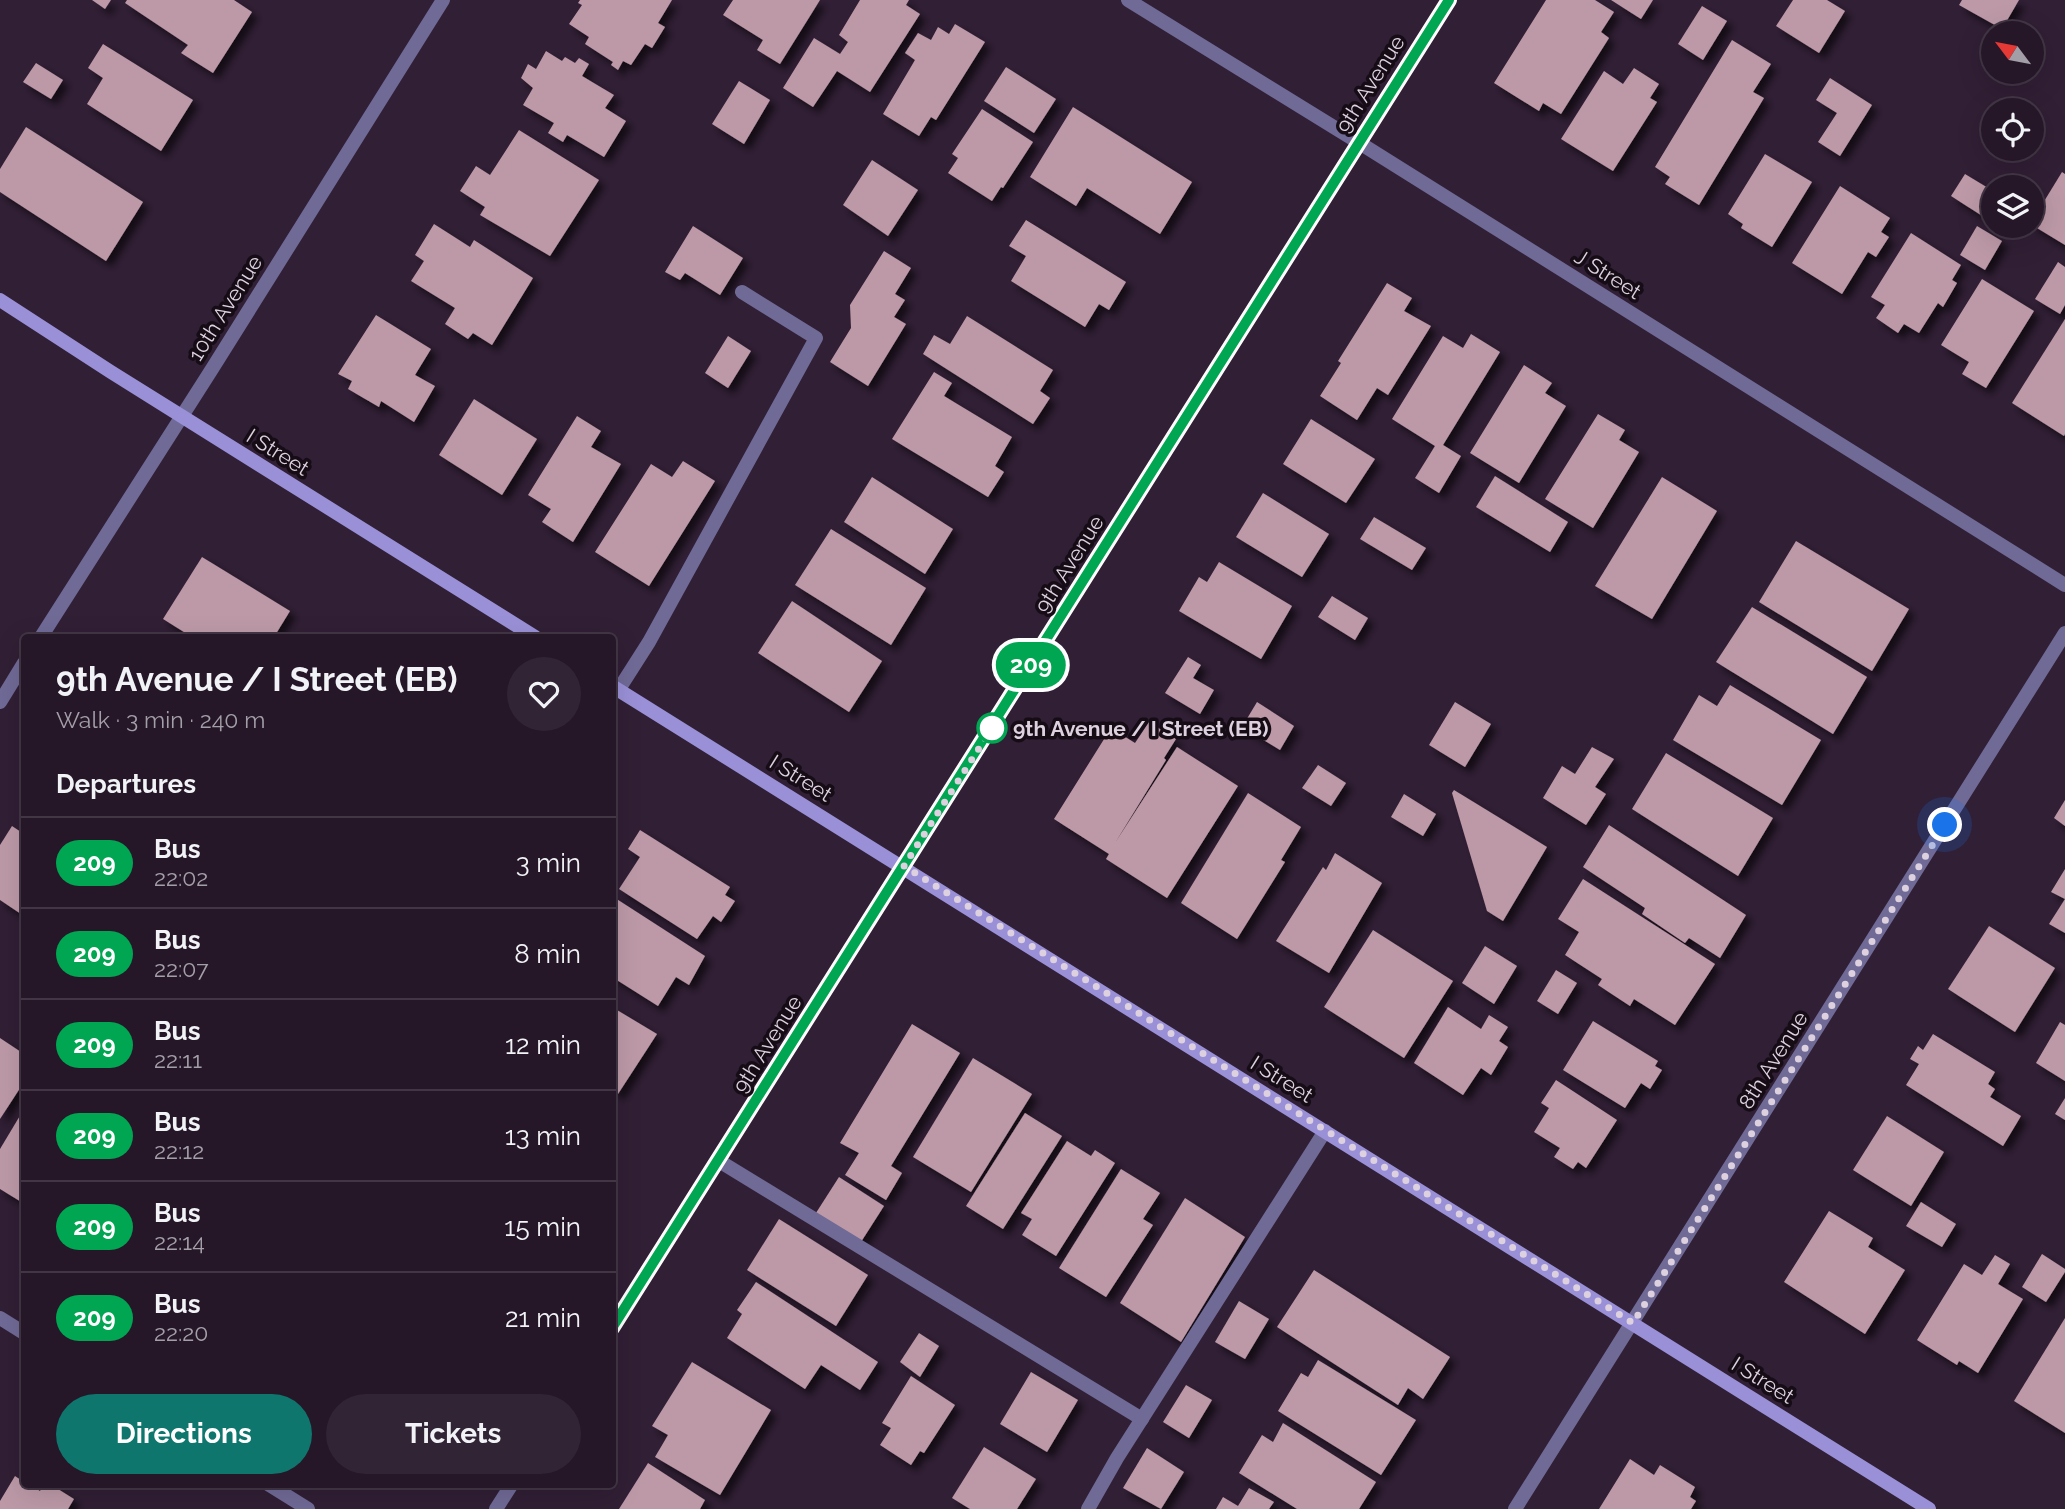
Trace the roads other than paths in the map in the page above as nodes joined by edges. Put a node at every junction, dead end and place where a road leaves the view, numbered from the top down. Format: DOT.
graph roads {
  1 [pos="443,0"];
  2 [pos="1128,0"];
  3 [pos="1449,0"];
  4 [pos="1359,142"];
  5 [pos="742,292"];
  6 [pos="0,300"];
  7 [pos="181,416"];
  8 [pos="2065,585"];
  9 [pos="2065,633"];
  10 [pos="43,634"];
  11 [pos="530,634"];
  12 [pos="21,668"];
  13 [pos="616,687"];
  14 [pos="616,689"];
  15 [pos="0,702"];
  16 [pos="904,866"];
  17 [pos="1325,1131"];
  18 [pos="719,1161"];
  19 [pos="0,1318"];
  20 [pos="616,1322"];
  21 [pos="1633,1323"];
  22 [pos="21,1331"];
  23 [pos="1142,1419"];
  24 [pos="274,1488"];
  25 [pos="509,1488"];
  26 [pos="308,1509"];
  27 [pos="496,1509"];
  28 [pos="1087,1509"];
  29 [pos="1515,1509"];
  30 [pos="1929,1509"];
  1 -- 7 [label="street, 10th Avenue"];
  2 -- 4 [label="street, J Street"];
  3 -- 4 [label="street, 9th Avenue"];
  4 -- 8 [label="street, J Street"];
  4 -- 16 [label="street, 9th Avenue"];
  5 -- 13 [label="street"];
  6 -- 7 [label="street, I Street"];
  7 -- 10 [label="street, 10th Avenue"];
  7 -- 11 [label="street, I Street"];
  9 -- 21 [label="street, 8th Avenue"];
  12 -- 15 [label="street"];
  14 -- 16 [label="street, I Street"];
  16 -- 17 [label="street, I Street"];
  16 -- 18 [label="street, 9th Avenue"];
  17 -- 21 [label="street, I Street"];
  17 -- 23 [label="street"];
  18 -- 20 [label="street, 9th Avenue"];
  18 -- 23 [label="street"];
  19 -- 22 [label="street"];
  21 -- 29 [label="street, 8th Avenue"];
  21 -- 30 [label="street, I Street"];
  23 -- 28 [label="street"];
  24 -- 26 [label="street"];
  25 -- 27 [label="street"];
}
